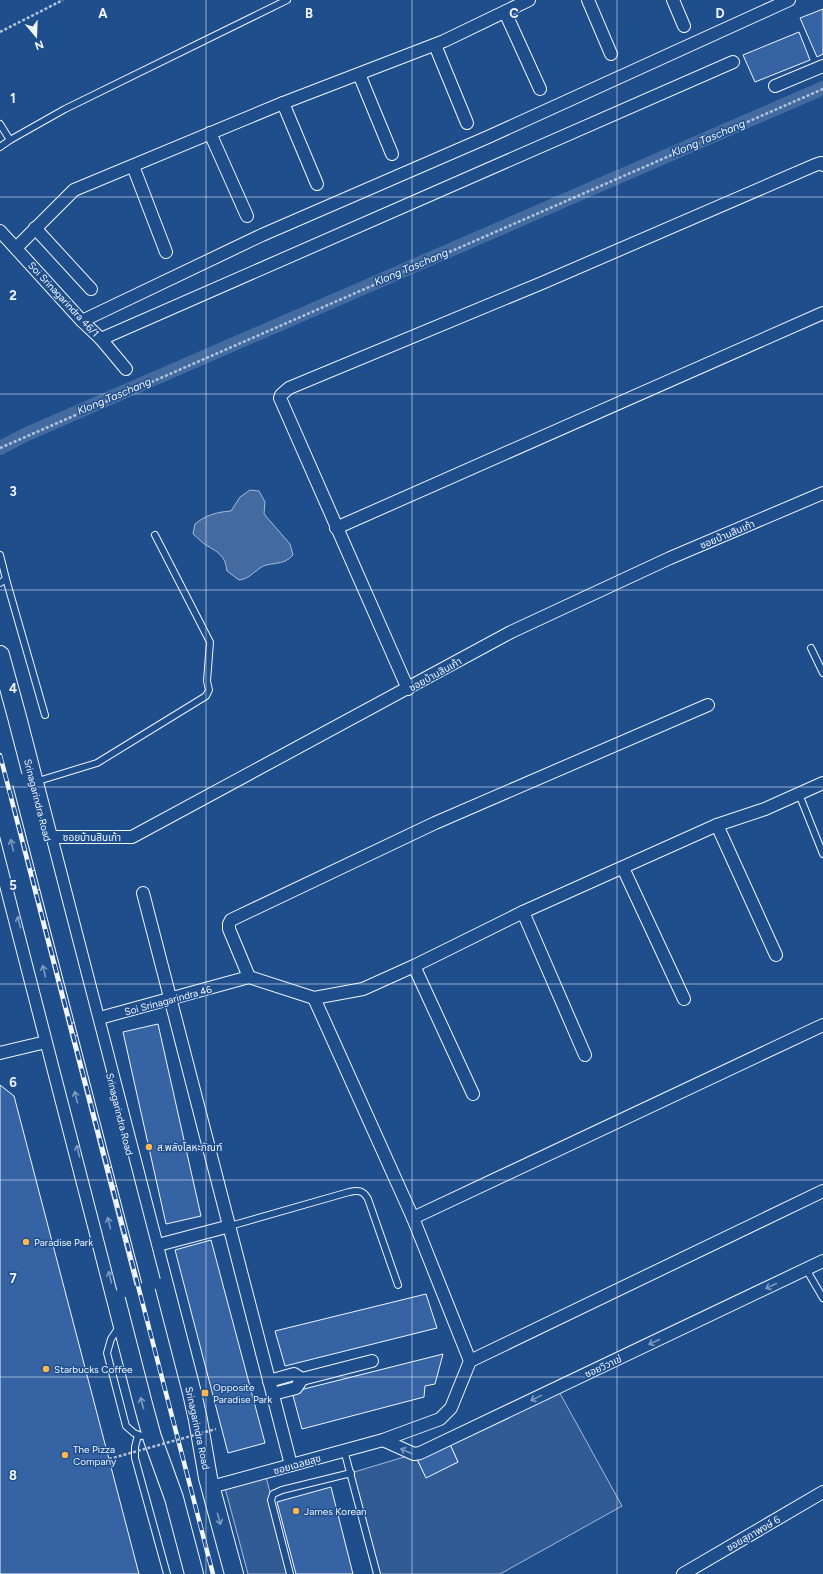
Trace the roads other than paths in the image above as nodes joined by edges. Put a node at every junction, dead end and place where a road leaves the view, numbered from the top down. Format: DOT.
graph roads {
  1 [pos="287,0"];
  2 [pos="530,0"];
  3 [pos="588,0"];
  4 [pos="673,0"];
  5 [pos="789,0"];
  6 [pos="505,12"];
  7 [pos="684,26"];
  8 [pos="435,45"];
  9 [pos="611,54"];
  10 [pos="733,62"];
  11 [pos="823,66"];
  12 [pos="359,74"];
  13 [pos="775,86"];
  14 [pos="540,89"];
  15 [pos="283,103"];
  16 [pos="467,123"];
  17 [pos="0,124"];
  18 [pos="210,133"];
  19 [pos="10,140"];
  20 [pos="0,147"];
  21 [pos="392,154"];
  22 [pos="823,165"];
  23 [pos="133,166"];
  24 [pos="317,184"];
  25 [pos="247,216"];
  26 [pos="35,228"];
  27 [pos="0,231"];
  28 [pos="16,248"];
  29 [pos="166,252"];
  30 [pos="90,289"];
  31 [pos="823,313"];
  32 [pos="82,321"];
  33 [pos="101,339"];
  34 [pos="126,369"];
  35 [pos="823,493"];
  36 [pos="336,528"];
  37 [pos="155,535"];
  38 [pos="0,556"];
  39 [pos="6,579"];
  40 [pos="0,583"];
  41 [pos="811,648"];
  42 [pos="0,655"];
  43 [pos="823,673"];
  44 [pos="408,689"];
  45 [pos="0,695"];
  46 [pos="708,705"];
  47 [pos="45,715"];
  48 [pos="28,783"];
  49 [pos="823,783"];
  50 [pos="799,794"];
  51 [pos="0,800"];
  52 [pos="717,825"];
  53 [pos="49,844"];
  54 [pos="823,854"];
  55 [pos="2,856"];
  56 [pos="623,868"];
  57 [pos="142,892"];
  58 [pos="523,912"];
  59 [pos="776,955"];
  60 [pos="414,966"];
  61 [pos="244,978"];
  62 [pos="314,998"];
  63 [pos="171,999"];
  64 [pos="684,999"];
  65 [pos="96,1019"];
  66 [pos="823,1025"];
  67 [pos="50,1041"];
  68 [pos="0,1054"];
  69 [pos="585,1055"];
  70 [pos="473,1094"];
  71 [pos="823,1191"];
  72 [pos="142,1200"];
  73 [pos="93,1211"];
  74 [pos="413,1218"];
  75 [pos="230,1226"];
  76 [pos="154,1246"];
  77 [pos="823,1261"];
  78 [pos="806,1269"];
  79 [pos="398,1285"];
  80 [pos="823,1298"];
  81 [pos="372,1361"];
  82 [pos="470,1361"];
  83 [pos="302,1379"];
  84 [pos="269,1381"];
  85 [pos="273,1394"];
  86 [pos="145,1436"];
  87 [pos="383,1440"];
  88 [pos="344,1450"];
  89 [pos="291,1465"];
  90 [pos="350,1473"];
  91 [pos="210,1483"];
  92 [pos="823,1492"];
  93 [pos="174,1498"];
  94 [pos="167,1574"];
  95 [pos="194,1574"];
  96 [pos="234,1574"];
  97 [pos="290,1574"];
  98 [pos="377,1574"];
  99 [pos="682,1574"];
  1 -- 19 [label="lane"];
  2 -- 6 [label="street"];
  3 -- 9 [label="street"];
  4 -- 7 [label="street"];
  5 -- 32 [label="street"];
  6 -- 8 [label="street"];
  6 -- 14 [label="street"];
  8 -- 12 [label="street"];
  8 -- 16 [label="street"];
  10 -- 33 [label="street"];
  11 -- 13 [label="street"];
  12 -- 15 [label="street"];
  12 -- 21 [label="street"];
  15 -- 18 [label="street"];
  15 -- 24 [label="street"];
  17 -- 19 [label="lane"];
  18 -- 23 [label="street"];
  18 -- 25 [label="street"];
  19 -- 20 [label="lane"];
  22 -- 36 [label="street"];
  23 -- 26 [label="street"];
  23 -- 29 [label="street"];
  26 -- 28 [label="street"];
  26 -- 30 [label="street"];
  27 -- 28 [label="street, Soi Srinagarindra 46/1"];
  28 -- 32 [label="street, Soi Srinagarindra 46/1"];
  31 -- 36 [label="street"];
  32 -- 33 [label="street, Soi Srinagarindra 46/1"];
  33 -- 34 [label="street, Soi Srinagarindra 46/1"];
  35 -- 44 [label="street, ซอยบ้านสินเก้า"];
  36 -- 44 [label="street"];
  37 -- 48 [label="lane"];
  38 -- 39 [label="lane"];
  39 -- 40 [label="lane"];
  39 -- 47 [label="lane"];
  41 -- 43 [label="lane"];
  42 -- 48 [label="main road, Srinagarindra Road"];
  44 -- 53 [label="street, ซอยบ้านสินเก้า"];
  45 -- 48 [label="main road"];
  46 -- 61 [label="street"];
  48 -- 53 [label="main road, Srinagarindra Road"];
  48 -- 91 [label="main road, bridge"];
  49 -- 50 [label="street"];
  50 -- 52 [label="street"];
  50 -- 54 [label="lane"];
  93 -- 51 [label="main road, one-way, bridge"];
  52 -- 56 [label="street"];
  52 -- 59 [label="street"];
  53 -- 55 [label="main road"];
  53 -- 65 [label="main road, Srinagarindra Road"];
  67 -- 55 [label="main road, one-way"];
  56 -- 58 [label="street"];
  56 -- 64 [label="street"];
  57 -- 63 [label="street"];
  58 -- 60 [label="street"];
  58 -- 69 [label="street"];
  60 -- 62 [label="street"];
  60 -- 70 [label="street"];
  61 -- 62 [label="street"];
  61 -- 63 [label="street, Soi Srinagarindra 46"];
  62 -- 74 [label="street"];
  63 -- 65 [label="street, Soi Srinagarindra 46"];
  63 -- 75 [label="street"];
  65 -- 67 [label="street, Soi Srinagarindra 46"];
  65 -- 72 [label="main road, Srinagarindra Road"];
  66 -- 74 [label="street"];
  67 -- 68 [label="street, Soi Srinagarindra 46"];
  73 -- 67 [label="main road, one-way"];
  71 -- 82 [label="street"];
  72 -- 73 [label="main road"];
  72 -- 76 [label="main road, Srinagarindra Road"];
  86 -- 73 [label="main road, one-way"];
  74 -- 82 [label="street"];
  75 -- 76 [label="street"];
  75 -- 79 [label="lane"];
  75 -- 84 [label="street"];
  76 -- 91 [label="main road, Srinagarindra Road"];
  77 -- 78 [label="street, ซอยวิวาเช่"];
  78 -- 80 [label="lane"];
  78 -- 87 [label="street, ซอยวิวาเช่, one-way"];
  81 -- 83 [label="street"];
  82 -- 87 [label="street, ซอยเฉลยสุข"];
  83 -- 84 [label="street"];
  83 -- 85 [label="street"];
  84 -- 85 [label="street"];
  85 -- 89 [label="street"];
  86 -- 93 [label="main road"];
  86 -- 94 [label="lane"];
  87 -- 88 [label="street, ซอยเฉลยสุข"];
  88 -- 89 [label="street, ซอยเฉลยสุข"];
  88 -- 90 [label="lane"];
  89 -- 91 [label="street, ซอยเฉลยสุข"];
  90 -- 97 [label="lane"];
  90 -- 98 [label="lane"];
  91 -- 96 [label="main road, Srinagarindra Road, one-way"];
  92 -- 99 [label="street, ซอยสุภาพงษ์ 6"];
  93 -- 95 [label="main road"];
}
